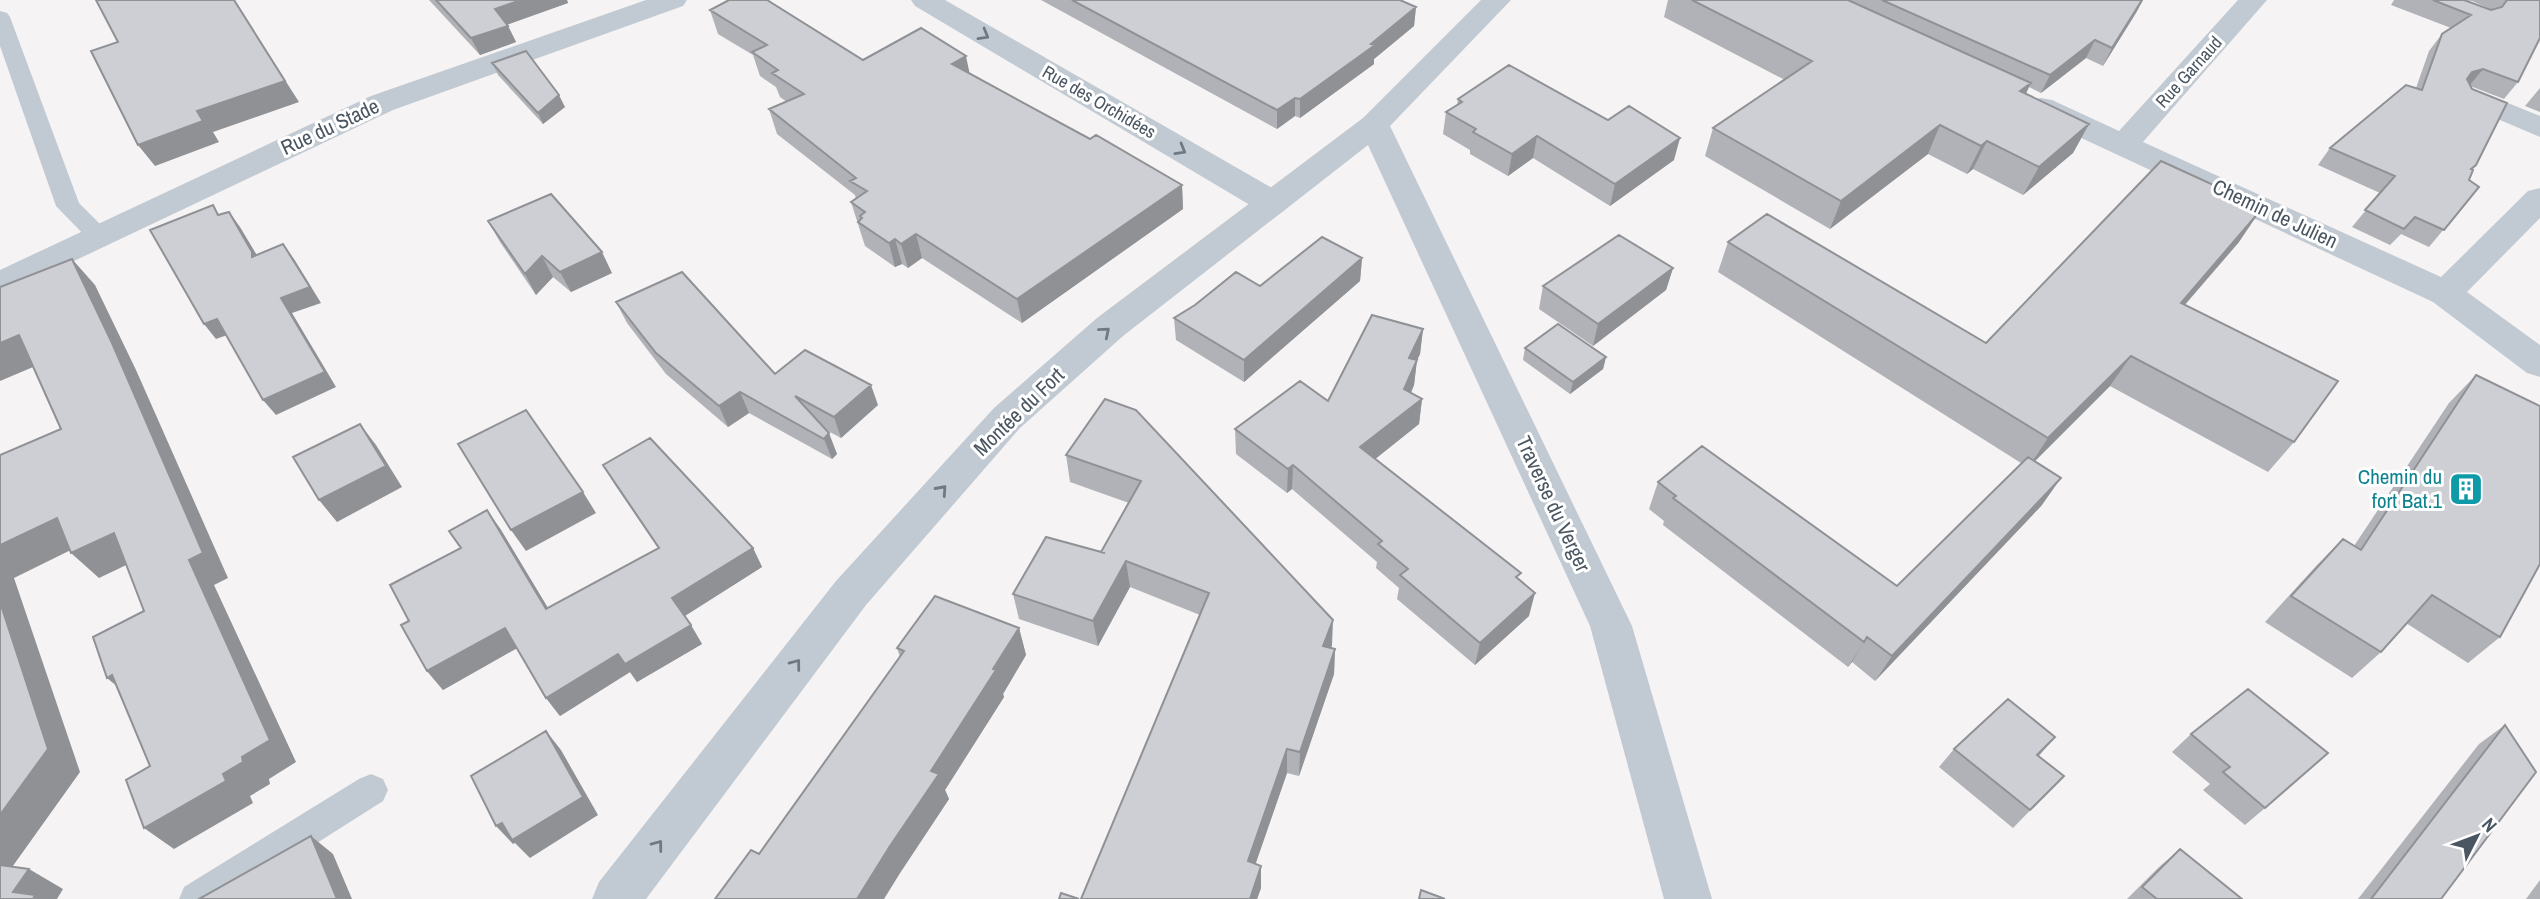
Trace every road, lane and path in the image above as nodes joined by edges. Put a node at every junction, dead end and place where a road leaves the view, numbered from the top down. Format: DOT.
graph roads {
  1 [pos="673,0"];
  2 [pos="925,0"];
  3 [pos="2253,0"];
  4 [pos="1486,2"];
  5 [pos="0,17"];
  6 [pos="2015,96"];
  7 [pos="2470,97"];
  8 [pos="1374,125"];
  9 [pos="2540,127"];
  10 [pos="2124,144"];
  11 [pos="2540,199"];
  12 [pos="1272,203"];
  13 [pos="99,236"];
  14 [pos="0,284"];
  15 [pos="2445,293"];
  16 [pos="2540,364"];
  17 [pos="371,790"];
  18 [pos="197,899"];
  19 [pos="617,899"];
  20 [pos="1688,899"];
  1 -- 13 [label="street, Rue du Stade"];
  2 -- 12 [label="street, Rue des Orchidées, one-way"];
  3 -- 10 [label="street, Rue Garnaud"];
  4 -- 8 [label="street, Montée du Fort"];
  5 -- 13 [label="lane"];
  6 -- 10 [label="street, Chemin de Julien"];
  7 -- 9 [label="street"];
  8 -- 12 [label="street, Montée du Fort"];
  8 -- 20 [label="street, Traverse du Verger"];
  10 -- 15 [label="street, Chemin de Julien"];
  11 -- 15 [label="street"];
  19 -- 12 [label="street, Montée du Fort, one-way"];
  13 -- 14 [label="street, Rue du Stade"];
  15 -- 16 [label="street, Chemin de Julien"];
  17 -- 18 [label="lane"];
}
